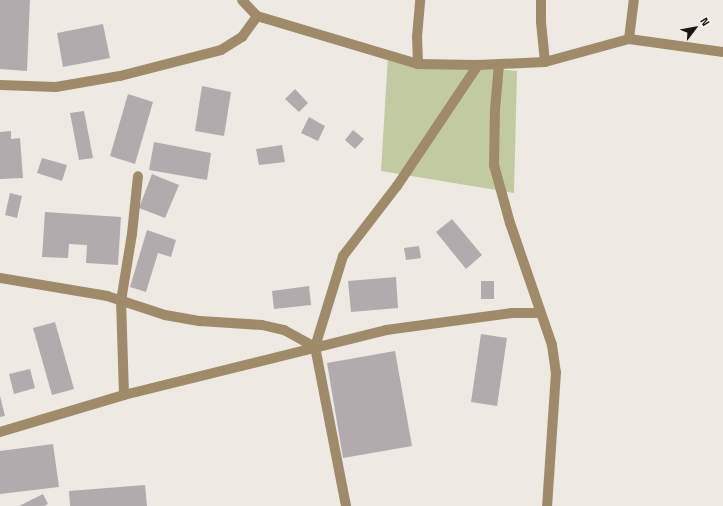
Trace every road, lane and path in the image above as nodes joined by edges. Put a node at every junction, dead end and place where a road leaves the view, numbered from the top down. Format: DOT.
graph roads {
  1 [pos="242,0"];
  2 [pos="420,0"];
  3 [pos="541,0"];
  4 [pos="634,0"];
  5 [pos="257,16"];
  6 [pos="629,39"];
  7 [pos="723,52"];
  8 [pos="545,62"];
  9 [pos="418,64"];
  10 [pos="499,64"];
  11 [pos="478,65"];
  12 [pos="0,85"];
  13 [pos="138,176"];
  14 [pos="0,278"];
  15 [pos="121,301"];
  16 [pos="540,313"];
  17 [pos="315,347"];
  18 [pos="124,395"];
  19 [pos="0,432"];
  20 [pos="346,506"];
  21 [pos="547,506"];
  1 -- 5 [label="street"];
  2 -- 9 [label="street"];
  3 -- 8 [label="street"];
  4 -- 6 [label="street"];
  5 -- 9 [label="street"];
  5 -- 12 [label="street"];
  6 -- 7 [label="street"];
  6 -- 8 [label="street"];
  8 -- 10 [label="street"];
  9 -- 11 [label="street"];
  10 -- 11 [label="street"];
  10 -- 16 [label="street"];
  11 -- 17 [label="street"];
  13 -- 15 [label="street"];
  14 -- 15 [label="street"];
  15 -- 17 [label="street"];
  15 -- 18 [label="street"];
  16 -- 17 [label="street"];
  16 -- 21 [label="street"];
  17 -- 18 [label="street"];
  17 -- 20 [label="street"];
  18 -- 19 [label="street"];
}
